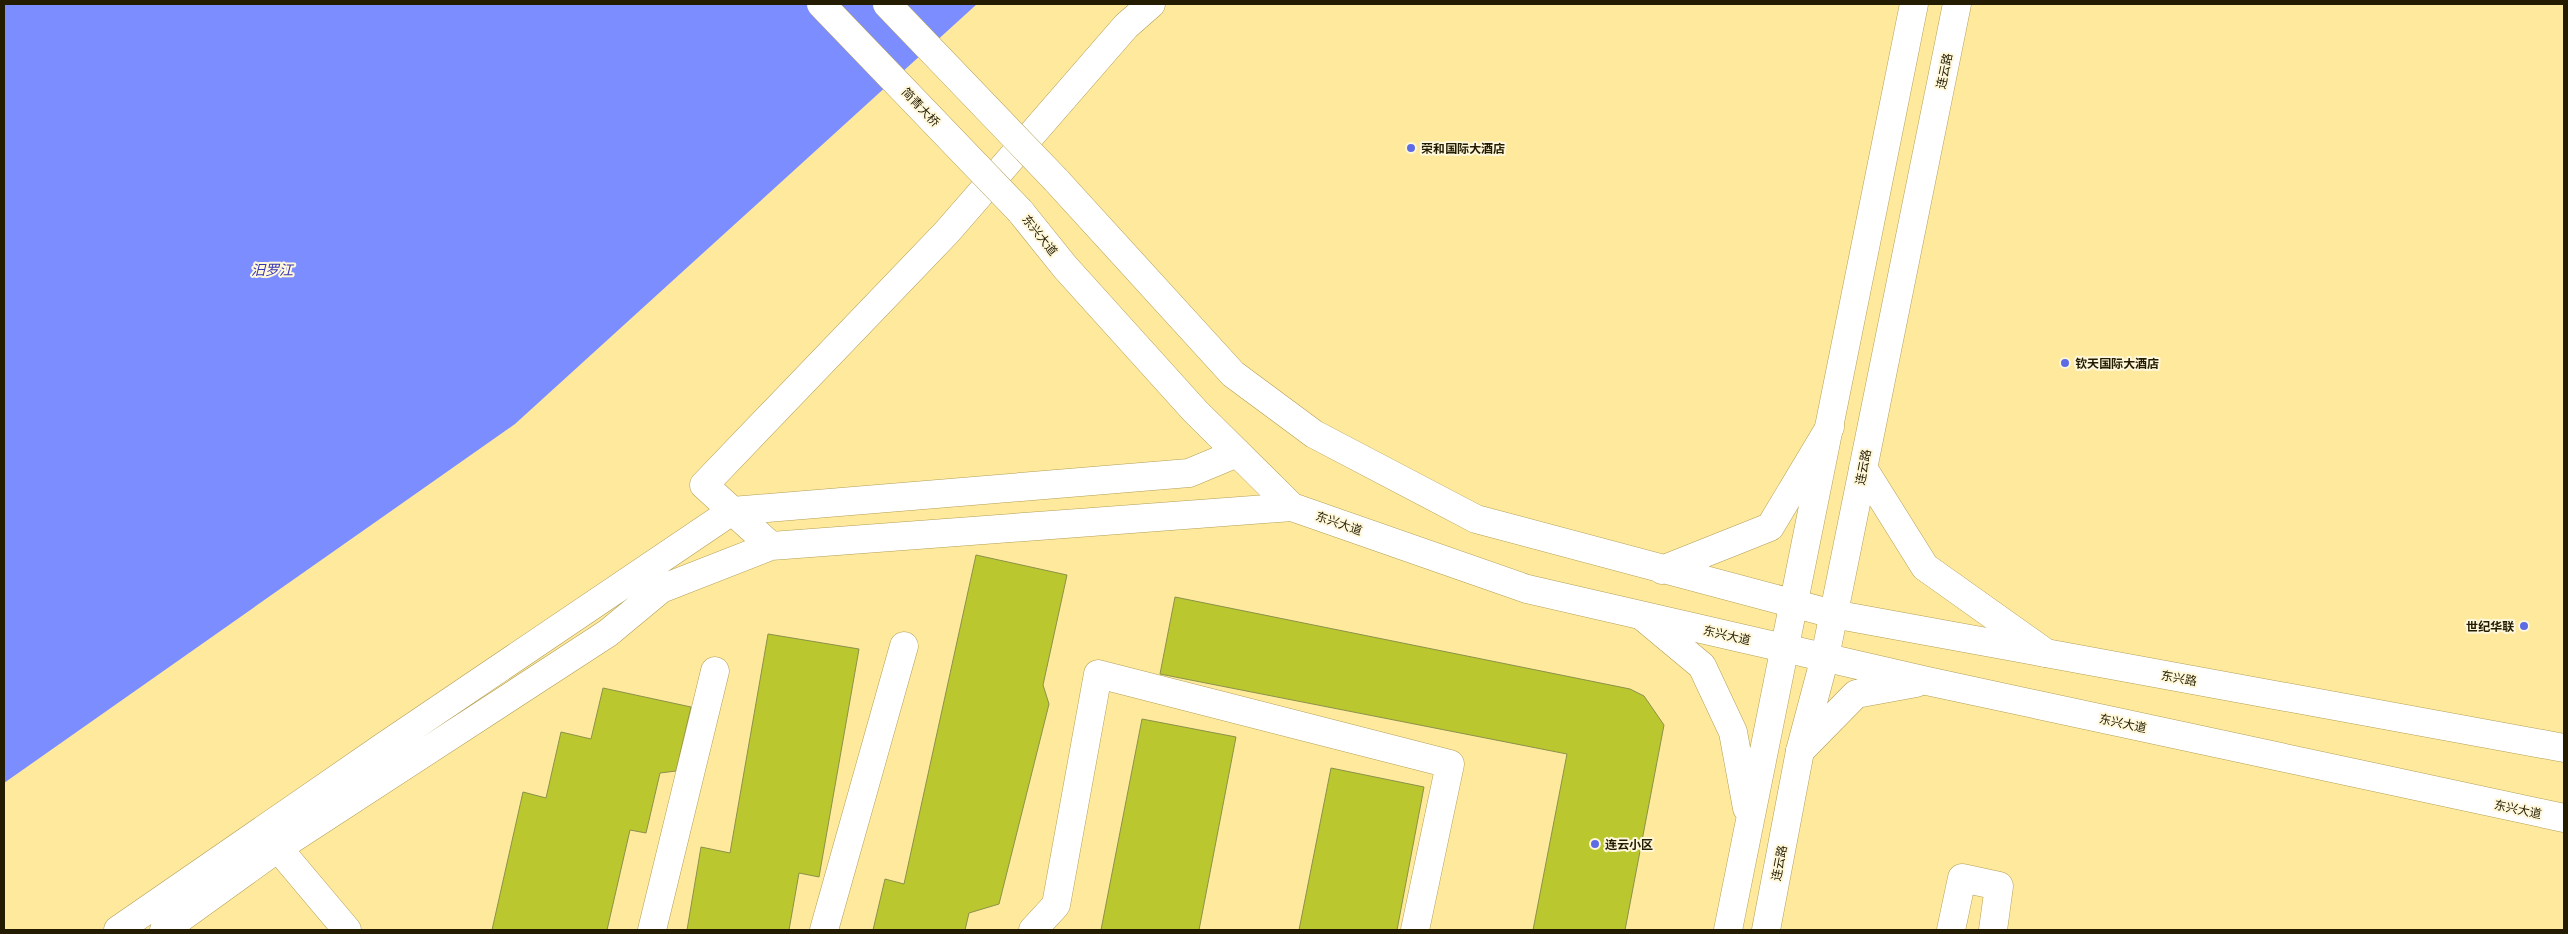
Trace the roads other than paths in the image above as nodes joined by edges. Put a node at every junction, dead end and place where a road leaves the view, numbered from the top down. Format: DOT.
graph roads {
  1 [pos="821,4"];
  2 [pos="887,4"];
  3 [pos="1151,4"];
  4 [pos="1914,4"];
  5 [pos="1957,4"];
  6 [pos="1020,211"];
  7 [pos="1830,428"];
  8 [pos="1237,452"];
  9 [pos="1863,468"];
  10 [pos="1292,507"];
  11 [pos="732,511"];
  12 [pos="771,546"];
  13 [pos="1662,570"];
  14 [pos="1794,606"];
  15 [pos="1833,614"];
  16 [pos="1642,616"];
  17 [pos="904,646"];
  18 [pos="1785,649"];
  19 [pos="2046,654"];
  20 [pos="1825,658"];
  21 [pos="715,671"];
  22 [pos="1927,681"];
  23 [pos="2564,748"];
  24 [pos="1800,751"];
  25 [pos="2564,818"];
  26 [pos="1749,822"];
  27 [pos="278,848"];
  28 [pos="118,930"];
  29 [pos="164,930"];
  30 [pos="347,930"];
  31 [pos="652,930"];
  32 [pos="824,930"];
  33 [pos="1033,930"];
  34 [pos="1415,930"];
  35 [pos="1728,930"];
  36 [pos="1766,930"];
  37 [pos="1951,930"];
  38 [pos="1993,930"];
  1 -- 6 [label="street, 简青大桥, bridge"];
  2 -- 13 [label="street, bridge"];
  3 -- 11 [label="street"];
  4 -- 7 [label="street"];
  5 -- 9 [label="street, 连云路"];
  6 -- 8 [label="street, 东兴大道"];
  7 -- 13 [label="street"];
  7 -- 14 [label="street"];
  8 -- 10 [label="street, 东兴大道"];
  8 -- 11 [label="street"];
  9 -- 15 [label="street, 连云路"];
  9 -- 19 [label="street"];
  10 -- 12 [label="street"];
  10 -- 16 [label="street, 东兴大道"];
  11 -- 12 [label="street"];
  11 -- 28 [label="street"];
  12 -- 27 [label="street"];
  13 -- 14 [label="street"];
  14 -- 15 [label="street, 东兴路"];
  14 -- 18 [label="street"];
  15 -- 19 [label="street, 东兴路"];
  15 -- 20 [label="street, 连云路"];
  16 -- 18 [label="street, 东兴大道"];
  16 -- 26 [label="street"];
  17 -- 32 [label="street"];
  18 -- 20 [label="street, 东兴大道"];
  18 -- 26 [label="street"];
  19 -- 23 [label="street, 东兴路"];
  20 -- 22 [label="street, 东兴大道"];
  20 -- 24 [label="street, 连云路"];
  21 -- 31 [label="street"];
  22 -- 24 [label="street"];
  22 -- 25 [label="street, 东兴大道"];
  24 -- 36 [label="street, 连云路"];
  26 -- 35 [label="street"];
  27 -- 29 [label="street"];
  27 -- 30 [label="street"];
  33 -- 34 [label="street"];
  37 -- 38 [label="street"];
}
